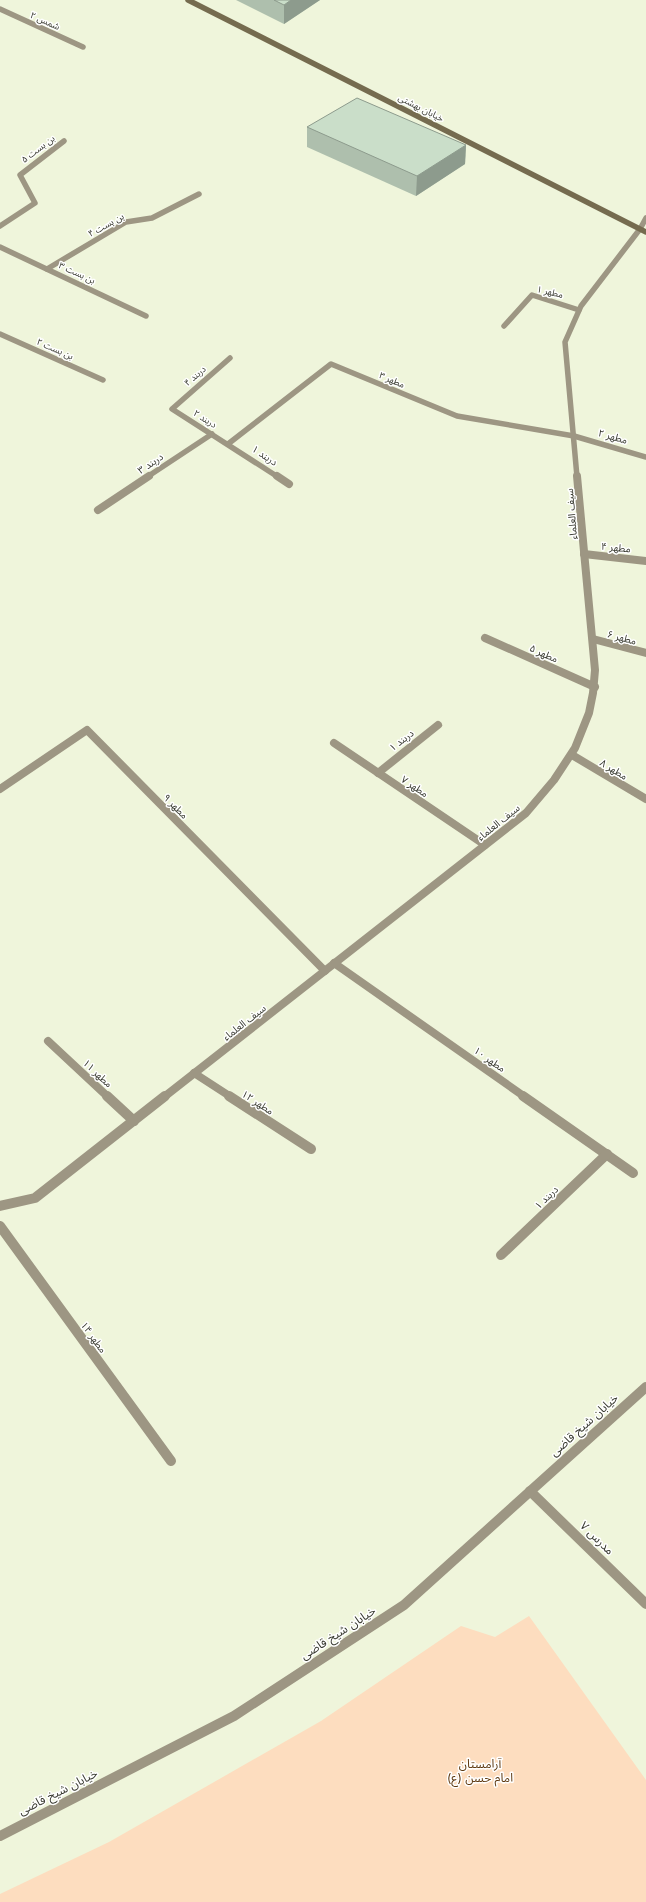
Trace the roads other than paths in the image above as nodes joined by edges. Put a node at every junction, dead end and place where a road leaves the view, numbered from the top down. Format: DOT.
graph roads {
  1 [pos="188,0"];
  2 [pos="0,9"];
  3 [pos="83,47"];
  4 [pos="64,141"];
  5 [pos="199,194"];
  6 [pos="646,218"];
  7 [pos="0,226"];
  8 [pos="643,230"];
  9 [pos="0,247"];
  10 [pos="47,269"];
  11 [pos="579,310"];
  12 [pos="146,316"];
  13 [pos="504,326"];
  14 [pos="0,334"];
  15 [pos="230,358"];
  16 [pos="103,380"];
  17 [pos="172,409"];
  18 [pos="212,434"];
  19 [pos="574,436"];
  20 [pos="228,444"];
  21 [pos="646,457"];
  22 [pos="289,484"];
  23 [pos="98,510"];
  24 [pos="584,554"];
  25 [pos="646,560"];
  26 [pos="485,638"];
  27 [pos="592,639"];
  28 [pos="646,654"];
  29 [pos="595,687"];
  30 [pos="438,725"];
  31 [pos="334,743"];
  32 [pos="572,755"];
  33 [pos="378,772"];
  34 [pos="0,789"];
  35 [pos="646,799"];
  36 [pos="485,845"];
  37 [pos="334,963"];
  38 [pos="325,971"];
  39 [pos="48,1041"];
  40 [pos="194,1073"];
  41 [pos="134,1121"];
  42 [pos="311,1149"];
  43 [pos="607,1154"];
  44 [pos="633,1173"];
  45 [pos="0,1206"];
  46 [pos="0,1226"];
  47 [pos="501,1256"];
  48 [pos="646,1387"];
  49 [pos="171,1461"];
  50 [pos="530,1491"];
  51 [pos="646,1604"];
  52 [pos="0,1836"];
  1 -- 8 [label="main road, خیابان بهشتی"];
  2 -- 3 [label="street, شمس ۲"];
  4 -- 7 [label="street, بن بست ۵"];
  5 -- 10 [label="street, بن بست ۴"];
  6 -- 8 [label="street, سیف العلماء"];
  8 -- 11 [label="street, سیف العلماء"];
  9 -- 10 [label="street, بن بست ۳"];
  10 -- 12 [label="street, بن بست ۳"];
  11 -- 13 [label="street, مطهر ۱"];
  11 -- 19 [label="street, سیف العلماء"];
  14 -- 16 [label="street, بن بست ۲"];
  15 -- 17 [label="street, دربند ۴"];
  17 -- 18 [label="street, دربند ۲"];
  18 -- 20 [label="street, دربند ۲"];
  18 -- 23 [label="street, دربند ۳"];
  19 -- 20 [label="street, مطهر ۳"];
  19 -- 21 [label="street, مطهر ۲"];
  19 -- 24 [label="street, سیف العلماء"];
  20 -- 22 [label="street, دربند ۱"];
  24 -- 25 [label="street, مطهر ۴"];
  24 -- 27 [label="street, سیف العلماء"];
  26 -- 29 [label="street, مطهر ۵"];
  27 -- 28 [label="street, مطهر ۶"];
  27 -- 29 [label="street, سیف العلماء"];
  29 -- 32 [label="street, سیف العلماء"];
  30 -- 33 [label="street, دربند ۱"];
  31 -- 33 [label="street, مطهر ۷"];
  32 -- 35 [label="street, مطهر ۸"];
  32 -- 36 [label="street, سیف العلماء"];
  33 -- 36 [label="street, مطهر ۷"];
  34 -- 38 [label="street, مطهر ۹"];
  36 -- 37 [label="street, سیف العلماء"];
  37 -- 38 [label="street, سیف العلماء"];
  37 -- 43 [label="street, مطهر ۱۰"];
  38 -- 40 [label="street, سیف العلماء"];
  39 -- 41 [label="street, مطهر ۱۱"];
  40 -- 41 [label="street, سیف العلماء"];
  40 -- 42 [label="street, مطهر ۱۲"];
  41 -- 45 [label="street, سیف العلماء"];
  43 -- 44 [label="street, مطهر ۱۰"];
  43 -- 47 [label="street, دربند ۱"];
  46 -- 49 [label="street, مطهر ۱۴"];
  48 -- 50 [label="street, خیابان شیخ قاضی"];
  50 -- 51 [label="street, مدرس ۷"];
  50 -- 52 [label="street, خیابان شیخ قاضی"];
}
